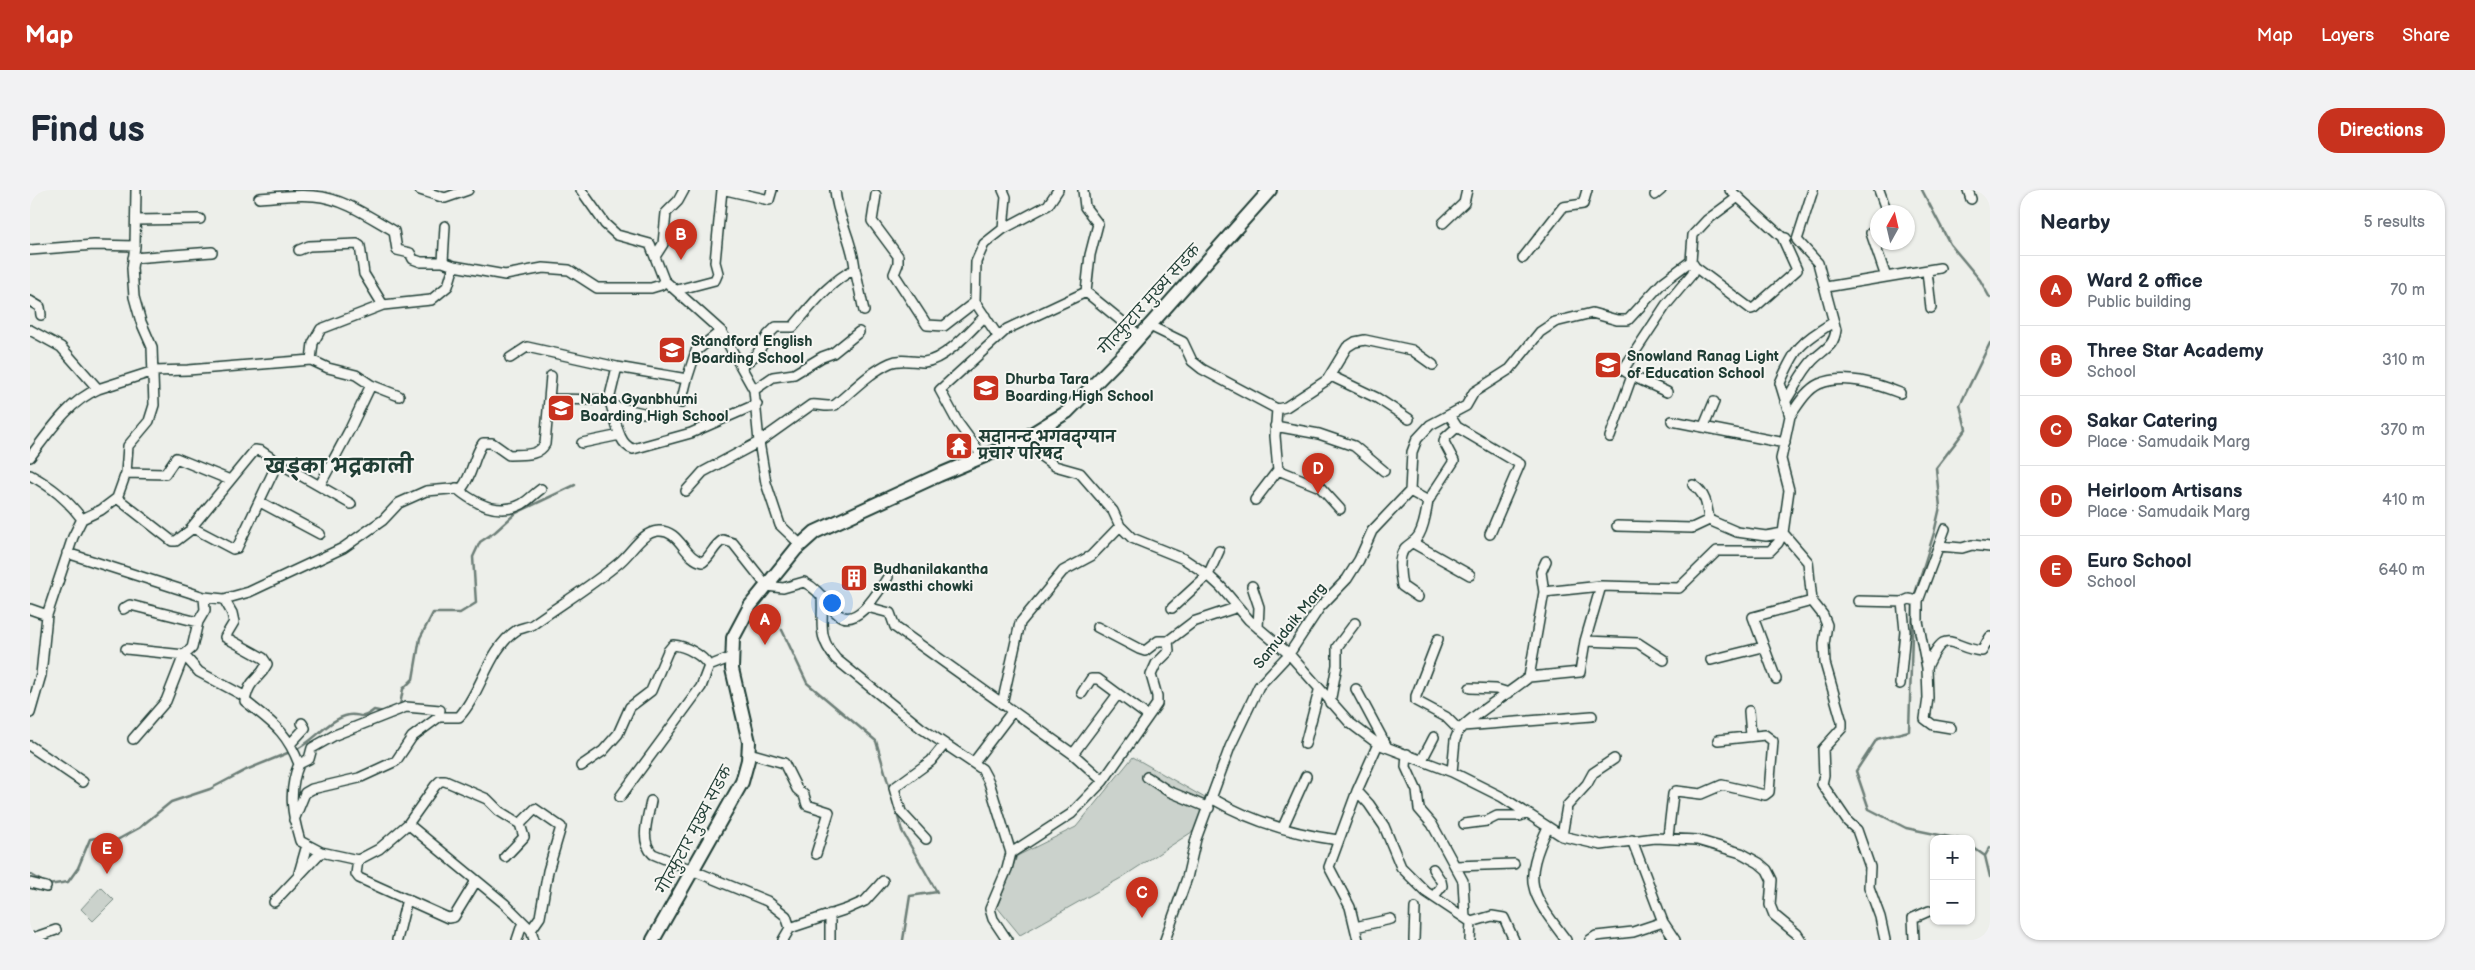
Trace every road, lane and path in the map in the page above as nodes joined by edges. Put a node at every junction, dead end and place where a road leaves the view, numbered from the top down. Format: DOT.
graph roads {
  1 [pos="136,190"];
  2 [pos="420,190"];
  3 [pos="468,190"];
  4 [pos="581,190"];
  5 [pos="684,190"];
  6 [pos="722,190"];
  7 [pos="726,190"];
  8 [pos="772,190"];
  9 [pos="834,190"];
  10 [pos="1003,190"];
  11 [pos="1058,190"];
  12 [pos="1083,190"];
  13 [pos="1270,190"];
  14 [pos="1467,190"];
  15 [pos="1587,190"];
  16 [pos="1730,190"];
  17 [pos="1813,190"];
  18 [pos="1879,190"];
  19 [pos="1968,190"];
  20 [pos="876,195"];
  21 [pos="1738,197"];
  22 [pos="259,198"];
  23 [pos="1971,200"];
  24 [pos="1884,205"];
  25 [pos="200,219"];
  26 [pos="136,220"];
  27 [pos="1443,223"];
  28 [pos="445,226"];
  29 [pos="1003,229"];
  30 [pos="1782,237"];
  31 [pos="1796,240"];
  32 [pos="134,246"];
  33 [pos="30,250"];
  34 [pos="300,250"];
  35 [pos="1877,250"];
  36 [pos="212,252"];
  37 [pos="656,255"];
  38 [pos="133,258"];
  39 [pos="1523,258"];
  40 [pos="443,262"];
  41 [pos="1693,264"];
  42 [pos="454,266"];
  43 [pos="1940,268"];
  44 [pos="856,269"];
  45 [pos="1927,270"];
  46 [pos="1886,277"];
  47 [pos="664,280"];
  48 [pos="1826,287"];
  49 [pos="677,290"];
  50 [pos="1086,292"];
  51 [pos="30,301"];
  52 [pos="975,302"];
  53 [pos="383,305"];
  54 [pos="1931,308"];
  55 [pos="864,311"];
  56 [pos="41,315"];
  57 [pos="985,316"];
  58 [pos="1832,323"];
  59 [pos="1148,325"];
  60 [pos="30,330"];
  61 [pos="721,331"];
  62 [pos="859,332"];
  63 [pos="998,336"];
  64 [pos="1140,336"];
  65 [pos="510,358"];
  66 [pos="310,360"];
  67 [pos="1434,365"];
  68 [pos="617,367"];
  69 [pos="741,367"];
  70 [pos="154,371"];
  71 [pos="551,376"];
  72 [pos="1331,376"];
  73 [pos="1632,376"];
  74 [pos="686,379"];
  75 [pos="370,385"];
  76 [pos="98,390"];
  77 [pos="754,390"];
  78 [pos="1667,392"];
  79 [pos="1900,393"];
  80 [pos="399,396"];
  81 [pos="549,399"];
  82 [pos="681,402"];
  83 [pos="1714,402"];
  84 [pos="1785,402"];
  85 [pos="611,403"];
  86 [pos="756,404"];
  87 [pos="1277,409"];
  88 [pos="643,413"];
  89 [pos="1450,416"];
  90 [pos="1790,416"];
  91 [pos="1409,419"];
  92 [pos="1672,422"];
  93 [pos="1276,426"];
  94 [pos="1704,426"];
  95 [pos="1457,427"];
  96 [pos="620,435"];
  97 [pos="1610,437"];
  98 [pos="1020,441"];
  99 [pos="758,442"];
  100 [pos="582,443"];
  101 [pos="1785,443"];
  102 [pos="30,456"];
  103 [pos="983,458"];
  104 [pos="279,463"];
  105 [pos="1278,470"];
  106 [pos="1384,471"];
  107 [pos="126,473"];
  108 [pos="30,475"];
  109 [pos="230,480"];
  110 [pos="320,484"];
  111 [pos="1693,484"];
  112 [pos="456,488"];
  113 [pos="541,489"];
  114 [pos="686,490"];
  115 [pos="1410,491"];
  116 [pos="117,498"];
  117 [pos="1255,500"];
  118 [pos="1428,501"];
  119 [pos="260,502"];
  120 [pos="350,504"];
  121 [pos="1340,509"];
  122 [pos="82,519"];
  123 [pos="1709,520"];
  124 [pos="1120,526"];
  125 [pos="1617,526"];
  126 [pos="191,528"];
  127 [pos="1945,530"];
  128 [pos="320,534"];
  129 [pos="1490,534"];
  130 [pos="1783,534"];
  131 [pos="1414,543"];
  132 [pos="801,545"];
  133 [pos="1939,546"];
  134 [pos="1990,547"];
  135 [pos="1219,551"];
  136 [pos="67,553"];
  137 [pos="1546,561"];
  138 [pos="1208,575"];
  139 [pos="1470,575"];
  140 [pos="888,577"];
  141 [pos="767,586"];
  142 [pos="1252,586"];
  143 [pos="1601,586"];
  144 [pos="1544,592"];
  145 [pos="822,596"];
  146 [pos="204,597"];
  147 [pos="1418,597"];
  148 [pos="224,599"];
  149 [pos="1812,601"];
  150 [pos="1858,601"];
  151 [pos="1911,601"];
  152 [pos="867,607"];
  153 [pos="1238,607"];
  154 [pos="1172,608"];
  155 [pos="30,609"];
  156 [pos="123,609"];
  157 [pos="47,615"];
  158 [pos="198,622"];
  159 [pos="1355,623"];
  160 [pos="1097,628"];
  161 [pos="1258,628"];
  162 [pos="1990,637"];
  163 [pos="1438,639"];
  164 [pos="1168,641"];
  165 [pos="1585,641"];
  166 [pos="1763,647"];
  167 [pos="126,649"];
  168 [pos="1289,654"];
  169 [pos="184,656"];
  170 [pos="732,657"];
  171 [pos="1664,660"];
  172 [pos="1711,660"];
  173 [pos="709,666"];
  174 [pos="1927,668"];
  175 [pos="1529,677"];
  176 [pos="1776,679"];
  177 [pos="1900,684"];
  178 [pos="1470,688"];
  179 [pos="1356,689"];
  180 [pos="1320,691"];
  181 [pos="1082,693"];
  182 [pos="1509,693"];
  183 [pos="1118,694"];
  184 [pos="246,697"];
  185 [pos="1330,703"];
  186 [pos="1002,704"];
  187 [pos="440,710"];
  188 [pos="1749,711"];
  189 [pos="1012,712"];
  190 [pos="30,713"];
  191 [pos="1148,716"];
  192 [pos="1592,716"];
  193 [pos="302,724"];
  194 [pos="1461,728"];
  195 [pos="1951,728"];
  196 [pos="1751,736"];
  197 [pos="1434,737"];
  198 [pos="133,739"];
  199 [pos="1718,740"];
  200 [pos="291,744"];
  201 [pos="1305,744"];
  202 [pos="944,745"];
  203 [pos="1382,745"];
  204 [pos="30,746"];
  205 [pos="749,753"];
  206 [pos="1073,754"];
  207 [pos="1407,754"];
  208 [pos="1614,759"];
  209 [pos="298,760"];
  210 [pos="1422,760"];
  211 [pos="974,762"];
  212 [pos="581,766"];
  213 [pos="1452,772"];
  214 [pos="1306,776"];
  215 [pos="1147,777"];
  216 [pos="1103,781"];
  217 [pos="83,782"];
  218 [pos="1357,791"];
  219 [pos="620,797"];
  220 [pos="651,801"];
  221 [pos="1211,804"];
  222 [pos="1527,813"];
  223 [pos="294,820"];
  224 [pos="408,824"];
  225 [pos="520,824"];
  226 [pos="1464,824"];
  227 [pos="1282,827"];
  228 [pos="1548,827"];
  229 [pos="1562,836"];
  230 [pos="1668,838"];
  231 [pos="926,839"];
  232 [pos="1338,840"];
  233 [pos="1632,840"];
  234 [pos="307,845"];
  235 [pos="321,852"];
  236 [pos="1011,853"];
  237 [pos="816,854"];
  238 [pos="505,857"];
  239 [pos="358,860"];
  240 [pos="1514,864"];
  241 [pos="1455,866"];
  242 [pos="1433,869"];
  243 [pos="694,870"];
  244 [pos="297,878"];
  245 [pos="476,881"];
  246 [pos="882,882"];
  247 [pos="30,884"];
  248 [pos="46,887"];
  249 [pos="1434,896"];
  250 [pos="407,899"];
  251 [pos="274,902"];
  252 [pos="1415,908"];
  253 [pos="1930,911"];
  254 [pos="830,914"];
  255 [pos="1391,919"];
  256 [pos="1468,920"];
  257 [pos="523,922"];
  258 [pos="1664,922"];
  259 [pos="1355,927"];
  260 [pos="790,928"];
  261 [pos="56,930"];
  262 [pos="531,930"];
  263 [pos="30,939"];
  264 [pos="397,940"];
  265 [pos="517,940"];
  266 [pos="534,940"];
  267 [pos="653,940"];
  268 [pos="783,940"];
  269 [pos="830,940"];
  270 [pos="1007,940"];
  271 [pos="1165,940"];
  272 [pos="1358,940"];
  273 [pos="1414,940"];
  274 [pos="1470,940"];
  275 [pos="1514,940"];
  276 [pos="1566,940"];
  277 [pos="1590,940"];
  278 [pos="1673,940"];
  279 [pos="1801,940"];
  280 [pos="1886,940"];
  281 [pos="1914,940"];
  1 -- 26 [label="street"];
  2 -- 3 [label="street"];
  4 -- 37 [label="street"];
  5 -- 37 [label="street"];
  6 -- 49 [label="street"];
  7 -- 8 [label="street"];
  9 -- 44 [label="street"];
  10 -- 29 [label="street"];
  11 -- 29 [label="street"];
  12 -- 50 [label="street"];
  13 -- 59 [label="main road, गोल्फुटार मुख्य सडक"];
  14 -- 27 [label="street"];
  15 -- 39 [label="street"];
  16 -- 21 [label="street"];
  17 -- 31 [label="street"];
  18 -- 24 [label="street"];
  19 -- 23 [label="street"];
  20 -- 52 [label="street"];
  21 -- 30 [label="street"];
  21 -- 41 [label="street"];
  22 -- 40 [label="street"];
  25 -- 26 [label="street"];
  26 -- 32 [label="street"];
  28 -- 40 [label="street"];
  29 -- 52 [label="street"];
  30 -- 31 [label="street"];
  30 -- 41 [label="street"];
  31 -- 48 [label="street"];
  32 -- 33 [label="street"];
  32 -- 38 [label="street"];
  34 -- 53 [label="street"];
  35 -- 46 [label="street"];
  36 -- 38 [label="street"];
  37 -- 47 [label="street"];
  38 -- 70 [label="street"];
  40 -- 42 [label="street"];
  41 -- 73 [label="street"];
  41 -- 89 [label="street"];
  42 -- 47 [label="street"];
  42 -- 53 [label="street"];
  43 -- 45 [label="street"];
  44 -- 55 [label="street"];
  44 -- 69 [label="street"];
  45 -- 46 [label="street"];
  45 -- 54 [label="street"];
  46 -- 48 [label="street"];
  47 -- 49 [label="street"];
  48 -- 58 [label="street"];
  49 -- 61 [label="street"];
  50 -- 63 [label="street"];
  50 -- 64 [label="street"];
  51 -- 56 [label="street"];
  52 -- 57 [label="street"];
  53 -- 66 [label="street"];
  57 -- 63 [label="street"];
  57 -- 99 [label="street"];
  58 -- 84 [label="street"];
  58 -- 84 [label="street"];
  59 -- 64 [label="main road, गोल्फुटार मुख्य सडक"];
  59 -- 87 [label="street"];
  60 -- 76 [label="street"];
  61 -- 69 [label="street"];
  61 -- 74 [label="street"];
  62 -- 77 [label="street"];
  63 -- 103 [label="street"];
  64 -- 98 [label="main road, गोल्फुटार मुख्य सडक"];
  65 -- 68 [label="street"];
  66 -- 70 [label="street"];
  66 -- 75 [label="street"];
  67 -- 72 [label="street"];
  68 -- 74 [label="street"];
  68 -- 85 [label="street"];
  69 -- 77 [label="street"];
  70 -- 76 [label="street"];
  70 -- 107 [label="street"];
  71 -- 81 [label="street"];
  72 -- 87 [label="street"];
  72 -- 91 [label="street"];
  73 -- 78 [label="street"];
  73 -- 97 [label="street"];
  74 -- 82 [label="street"];
  75 -- 80 [label="street"];
  75 -- 110 [label="street"];
  76 -- 102 [label="street"];
  77 -- 86 [label="street"];
  79 -- 90 [label="street"];
  81 -- 85 [label="street"];
  81 -- 112 [label="street"];
  83 -- 94 [label="street"];
  84 -- 90 [label="street"];
  85 -- 88 [label="street"];
  85 -- 96 [label="street"];
  86 -- 96 [label="street"];
  86 -- 99 [label="street"];
  87 -- 93 [label="street"];
  89 -- 95 [label="street"];
  89 -- 115 [label="street"];
  90 -- 101 [label="street"];
  92 -- 94 [label="street"];
  93 -- 105 [label="street"];
  93 -- 106 [label="street"];
  94 -- 101 [label="street"];
  95 -- 118 [label="street"];
  95 -- 129 [label="street"];
  96 -- 100 [label="street"];
  98 -- 103 [label="main road, गोल्फुटार मुख्य सडक"];
  98 -- 124 [label="street"];
  99 -- 114 [label="street"];
  99 -- 132 [label="street"];
  101 -- 130 [label="street"];
  103 -- 132 [label="main road, गोल्फुटार मुख्य सडक"];
  104 -- 109 [label="street"];
  104 -- 110 [label="street"];
  104 -- 119 [label="street"];
  105 -- 117 [label="street"];
  105 -- 121 [label="street"];
  107 -- 109 [label="street"];
  107 -- 116 [label="street"];
  108 -- 122 [label="street"];
  109 -- 126 [label="street"];
  110 -- 120 [label="street"];
  111 -- 123 [label="street"];
  112 -- 113 [label="street"];
  112 -- 148 [label="street"];
  115 -- 118 [label="street"];
  115 -- 168 [label="street, Samudaik Marg"];
  116 -- 122 [label="street"];
  116 -- 126 [label="street"];
  118 -- 131 [label="street"];
  119 -- 126 [label="street"];
  119 -- 128 [label="street"];
  122 -- 136 [label="street"];
  123 -- 125 [label="street"];
  123 -- 130 [label="street"];
  124 -- 138 [label="street"];
  124 -- 186 [label="street"];
  127 -- 133 [label="street"];
  130 -- 143 [label="street"];
  130 -- 149 [label="street"];
  131 -- 139 [label="street"];
  131 -- 147 [label="street"];
  132 -- 141 [label="main road, गोल्फुटार मुख्य सडक"];
  133 -- 134 [label="street"];
  133 -- 151 [label="street"];
  135 -- 138 [label="street"];
  136 -- 146 [label="street"];
  136 -- 157 [label="street"];
  137 -- 144 [label="street"];
  138 -- 153 [label="street"];
  138 -- 154 [label="street"];
  140 -- 152 [label="street"];
  141 -- 145 [label="street"];
  141 -- 170 [label="main road, गोल्फुटार मुख्य सडक"];
  141 -- 223 [label="street"];
  142 -- 161 [label="street"];
  143 -- 144 [label="street"];
  143 -- 165 [label="street"];
  144 -- 175 [label="street"];
  145 -- 152 [label="street"];
  145 -- 202 [label="street"];
  146 -- 148 [label="street"];
  146 -- 158 [label="street"];
  148 -- 184 [label="street"];
  149 -- 166 [label="street"];
  149 -- 280 [label="street"];
  150 -- 151 [label="street"];
  151 -- 174 [label="street"];
  151 -- 177 [label="street"];
  152 -- 186 [label="street"];
  153 -- 161 [label="street"];
  153 -- 164 [label="street"];
  155 -- 157 [label="street"];
  156 -- 158 [label="street"];
  157 -- 190 [label="street"];
  158 -- 169 [label="street"];
  159 -- 185 [label="street"];
  160 -- 164 [label="street"];
  161 -- 168 [label="street"];
  162 -- 174 [label="street"];
  163 -- 194 [label="street"];
  164 -- 191 [label="street"];
  165 -- 171 [label="street"];
  165 -- 175 [label="street"];
  166 -- 172 [label="street"];
  166 -- 176 [label="street"];
  167 -- 169 [label="street"];
  168 -- 180 [label="street"];
  168 -- 221 [label="street, Samudaik Marg"];
  169 -- 184 [label="street"];
  169 -- 198 [label="street"];
  170 -- 173 [label="street"];
  170 -- 205 [label="main road, गोल्फुटार मुख्य सडक"];
  173 -- 212 [label="street"];
  173 -- 219 [label="street"];
  174 -- 195 [label="street"];
  175 -- 182 [label="street"];
  178 -- 182 [label="street"];
  179 -- 203 [label="street"];
  180 -- 185 [label="street"];
  180 -- 201 [label="street"];
  181 -- 183 [label="street"];
  182 -- 194 [label="street"];
  183 -- 191 [label="street"];
  183 -- 206 [label="street"];
  184 -- 200 [label="street"];
  185 -- 203 [label="street"];
  186 -- 189 [label="street"];
  187 -- 209 [label="street"];
  188 -- 196 [label="street"];
  189 -- 206 [label="street"];
  189 -- 211 [label="street"];
  191 -- 216 [label="street"];
  192 -- 194 [label="street"];
  193 -- 200 [label="street"];
  194 -- 213 [label="street"];
  196 -- 199 [label="street"];
  196 -- 230 [label="street"];
  197 -- 210 [label="street"];
  200 -- 209 [label="street"];
  202 -- 211 [label="street"];
  202 -- 231 [label="street"];
  203 -- 207 [label="street"];
  203 -- 218 [label="street"];
  204 -- 217 [label="street"];
  205 -- 237 [label="street"];
  205 -- 243 [label="main road, गोल्फुटार मुख्य सडक"];
  206 -- 216 [label="street"];
  207 -- 210 [label="street"];
  207 -- 241 [label="street"];
  208 -- 229 [label="street"];
  209 -- 223 [label="street"];
  210 -- 213 [label="street"];
  211 -- 236 [label="street"];
  213 -- 222 [label="street"];
  214 -- 227 [label="street"];
  215 -- 221 [label="street"];
  216 -- 236 [label="street"];
  218 -- 232 [label="street"];
  218 -- 249 [label="street"];
  220 -- 243 [label="street"];
  221 -- 227 [label="street"];
  221 -- 271 [label="street, Samudaik Marg"];
  222 -- 226 [label="street"];
  222 -- 228 [label="street"];
  223 -- 234 [label="street"];
  224 -- 225 [label="street"];
  224 -- 239 [label="street"];
  224 -- 245 [label="street"];
  225 -- 238 [label="street"];
  225 -- 262 [label="street"];
  227 -- 232 [label="street"];
  228 -- 229 [label="street"];
  228 -- 276 [label="street"];
  229 -- 233 [label="street"];
  230 -- 233 [label="street"];
  230 -- 279 [label="street"];
  232 -- 259 [label="street"];
  233 -- 258 [label="street"];
  234 -- 235 [label="street"];
  234 -- 244 [label="street"];
  235 -- 239 [label="street"];
  235 -- 244 [label="street"];
  236 -- 270 [label="street"];
  239 -- 250 [label="street"];
  240 -- 241 [label="street"];
  241 -- 256 [label="street"];
  242 -- 249 [label="street"];
  243 -- 260 [label="street"];
  243 -- 267 [label="main road, गोल्फुटार मुख्य सडक"];
  244 -- 251 [label="street"];
  245 -- 250 [label="street"];
  245 -- 257 [label="street"];
  246 -- 254 [label="street"];
  247 -- 248 [label="street"];
  249 -- 256 [label="street"];
  250 -- 264 [label="street"];
  252 -- 273 [label="street"];
  253 -- 281 [label="street"];
  254 -- 260 [label="street"];
  254 -- 269 [label="street"];
  255 -- 259 [label="street"];
  256 -- 274 [label="street"];
  256 -- 275 [label="street"];
  257 -- 262 [label="street"];
  257 -- 265 [label="street"];
  258 -- 277 [label="street"];
  258 -- 278 [label="street"];
  259 -- 272 [label="street"];
  260 -- 268 [label="street"];
  261 -- 263 [label="street"];
  262 -- 266 [label="street"];
}
